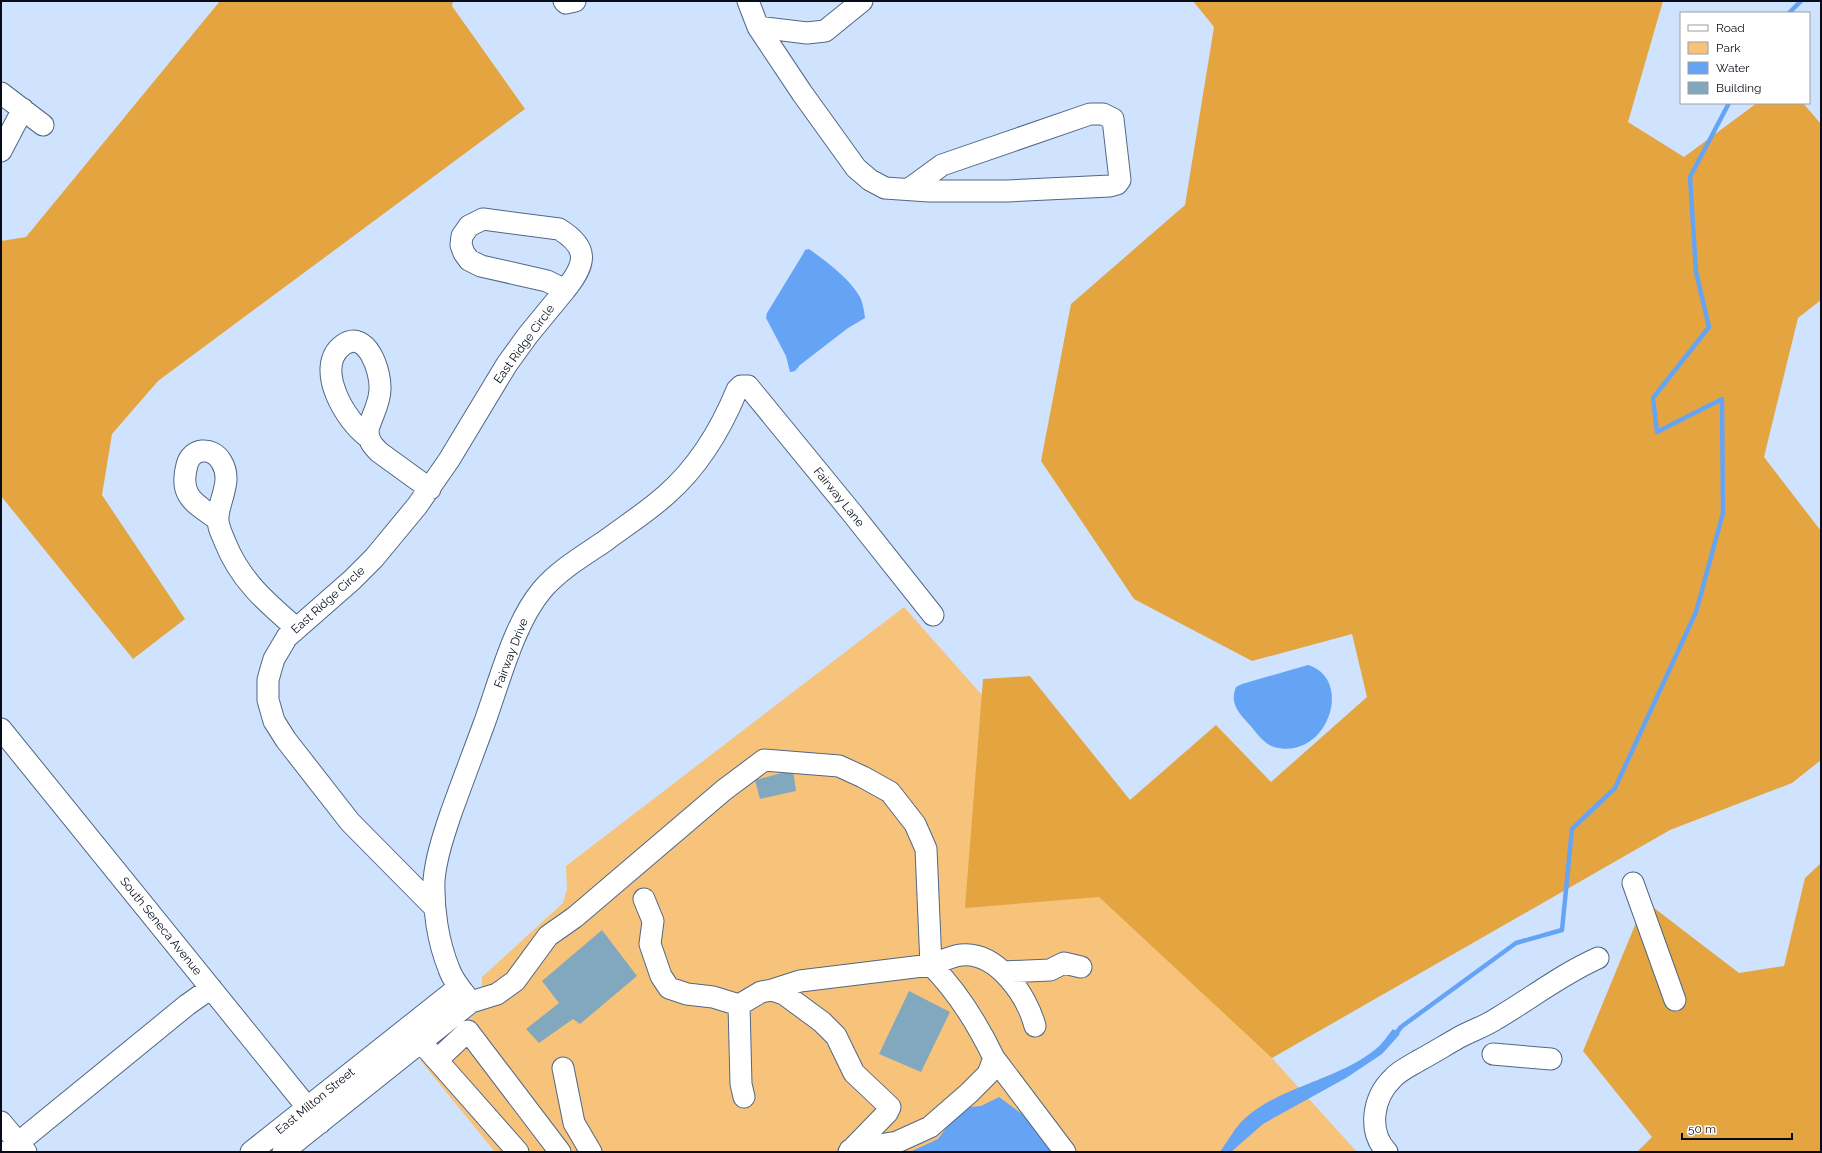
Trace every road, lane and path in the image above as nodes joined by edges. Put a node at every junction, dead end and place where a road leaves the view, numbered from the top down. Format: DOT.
graph roads {
  1 [pos="564,1"];
  2 [pos="575,1"];
  3 [pos="748,1"];
  4 [pos="862,1"];
  5 [pos="758,27"];
  6 [pos="1,93"];
  7 [pos="23,109"];
  8 [pos="43,125"];
  9 [pos="1,151"];
  10 [pos="909,189"];
  11 [pos="565,290"];
  12 [pos="743,385"];
  13 [pos="368,437"];
  14 [pos="430,489"];
  15 [pos="218,520"];
  16 [pos="932,615"];
  17 [pos="296,628"];
  18 [pos="1,729"];
  19 [pos="1633,882"];
  20 [pos="644,899"];
  21 [pos="435,908"];
  22 [pos="1598,958"];
  23 [pos="931,965"];
  24 [pos="1081,967"];
  25 [pos="1003,972"];
  26 [pos="211,988"];
  27 [pos="772,990"];
  28 [pos="465,994"];
  29 [pos="1675,1000"];
  30 [pos="739,1005"];
  31 [pos="1035,1026"];
  32 [pos="421,1042"];
  33 [pos="1493,1054"];
  34 [pos="386,1057"];
  35 [pos="994,1058"];
  36 [pos="1550,1059"];
  37 [pos="437,1060"];
  38 [pos="563,1068"];
  39 [pos="744,1097"];
  40 [pos="307,1107"];
  41 [pos="1,1122"];
  42 [pos="320,1123"];
  43 [pos="17,1149"];
  44 [pos="850,1151"];
  45 [pos="251,1152"];
  46 [pos="283,1152"];
  47 [pos="518,1152"];
  48 [pos="560,1152"];
  49 [pos="591,1152"];
  50 [pos="1066,1152"];
  51 [pos="1386,1152"];
  1 -- 2 [label="street"];
  3 -- 5 [label="street"];
  4 -- 5 [label="street"];
  5 -- 10 [label="street"];
  6 -- 7 [label="street"];
  7 -- 8 [label="street"];
  7 -- 9 [label="street"];
  10 -- 10 [label="street"];
  11 -- 11 [label="street, East Ridge Circle"];
  11 -- 14 [label="street, East Ridge Circle"];
  12 -- 16 [label="street, Fairway Lane"];
  12 -- 21 [label="street, Fairway Drive"];
  13 -- 14 [label="street"];
  14 -- 17 [label="street, East Ridge Circle"];
  15 -- 17 [label="street"];
  17 -- 21 [label="street, East Ridge Circle"];
  18 -- 26 [label="street, South Seneca Avenue"];
  19 -- 29 [label="street"];
  20 -- 30 [label="street"];
  21 -- 28 [label="street"];
  22 -- 51 [label="street"];
  23 -- 25 [label="street"];
  23 -- 27 [label="street"];
  23 -- 28 [label="street"];
  23 -- 35 [label="street"];
  24 -- 25 [label="street"];
  25 -- 31 [label="street"];
  26 -- 40 [label="street, South Seneca Avenue"];
  26 -- 43 [label="street"];
  27 -- 30 [label="street"];
  27 -- 44 [label="street"];
  28 -- 32 [label="street, East Milton Street"];
  28 -- 34 [label="street, East Milton Street"];
  30 -- 39 [label="street"];
  32 -- 34 [label="street, East Milton Street"];
  32 -- 37 [label="street"];
  33 -- 36 [label="street"];
  34 -- 40 [label="street, East Milton Street"];
  34 -- 42 [label="street, East Milton Street"];
  35 -- 44 [label="street"];
  35 -- 50 [label="street"];
  37 -- 47 [label="street"];
  37 -- 48 [label="street"];
  38 -- 49 [label="street"];
  40 -- 42 [label="street, South Seneca Avenue"];
  40 -- 45 [label="street, East Milton Street"];
  41 -- 43 [label="street"];
  42 -- 46 [label="street, East Milton Street"];
}
